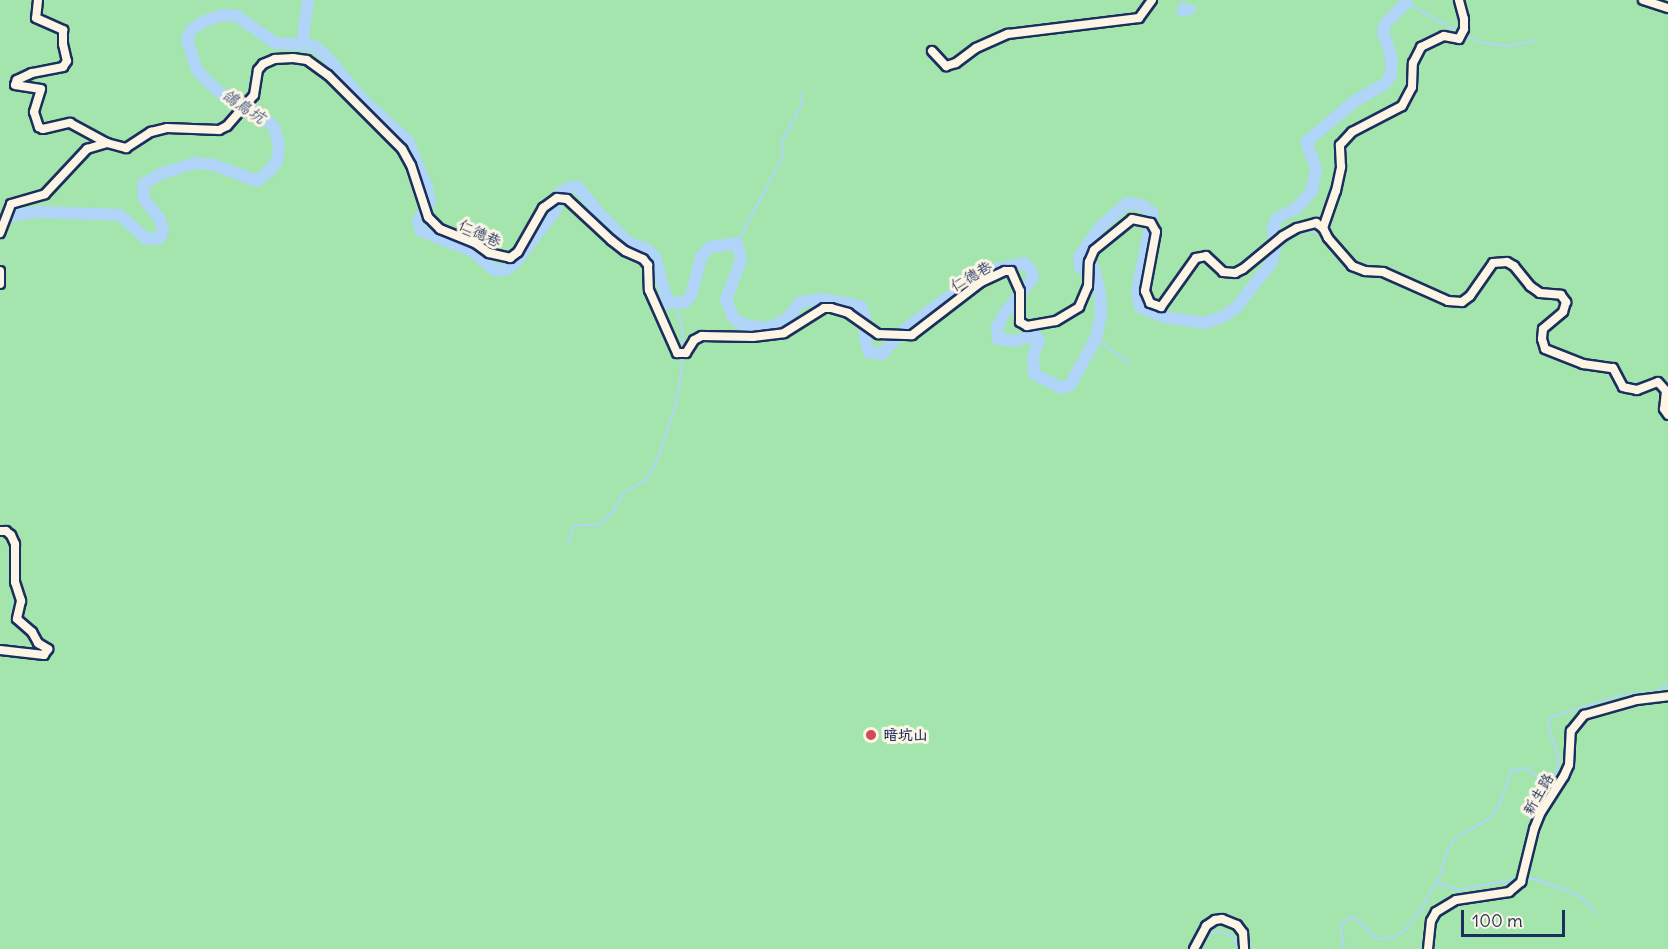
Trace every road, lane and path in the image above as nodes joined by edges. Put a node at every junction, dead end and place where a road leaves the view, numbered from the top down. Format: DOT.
graph roads {
  1 [pos="38,0"];
  2 [pos="1152,0"];
  3 [pos="1459,0"];
  4 [pos="1643,0"];
  5 [pos="1668,8"];
  6 [pos="932,51"];
  7 [pos="107,143"];
  8 [pos="1323,228"];
  9 [pos="0,232"];
  10 [pos="0,271"];
  11 [pos="0,284"];
  12 [pos="1668,415"];
  13 [pos="0,531"];
  14 [pos="0,650"];
  15 [pos="1668,696"];
  16 [pos="1194,949"];
  17 [pos="1244,949"];
  18 [pos="1428,949"];
  1 -- 7 [label="street"];
  2 -- 6 [label="street"];
  3 -- 8 [label="street"];
  4 -- 5 [label="street"];
  7 -- 8 [label="street, 仁德巷"];
  7 -- 9 [label="street"];
  8 -- 12 [label="street"];
  10 -- 11 [label="street"];
  13 -- 14 [label="street"];
  15 -- 18 [label="street, 新生路"];
  16 -- 17 [label="street"];
}
